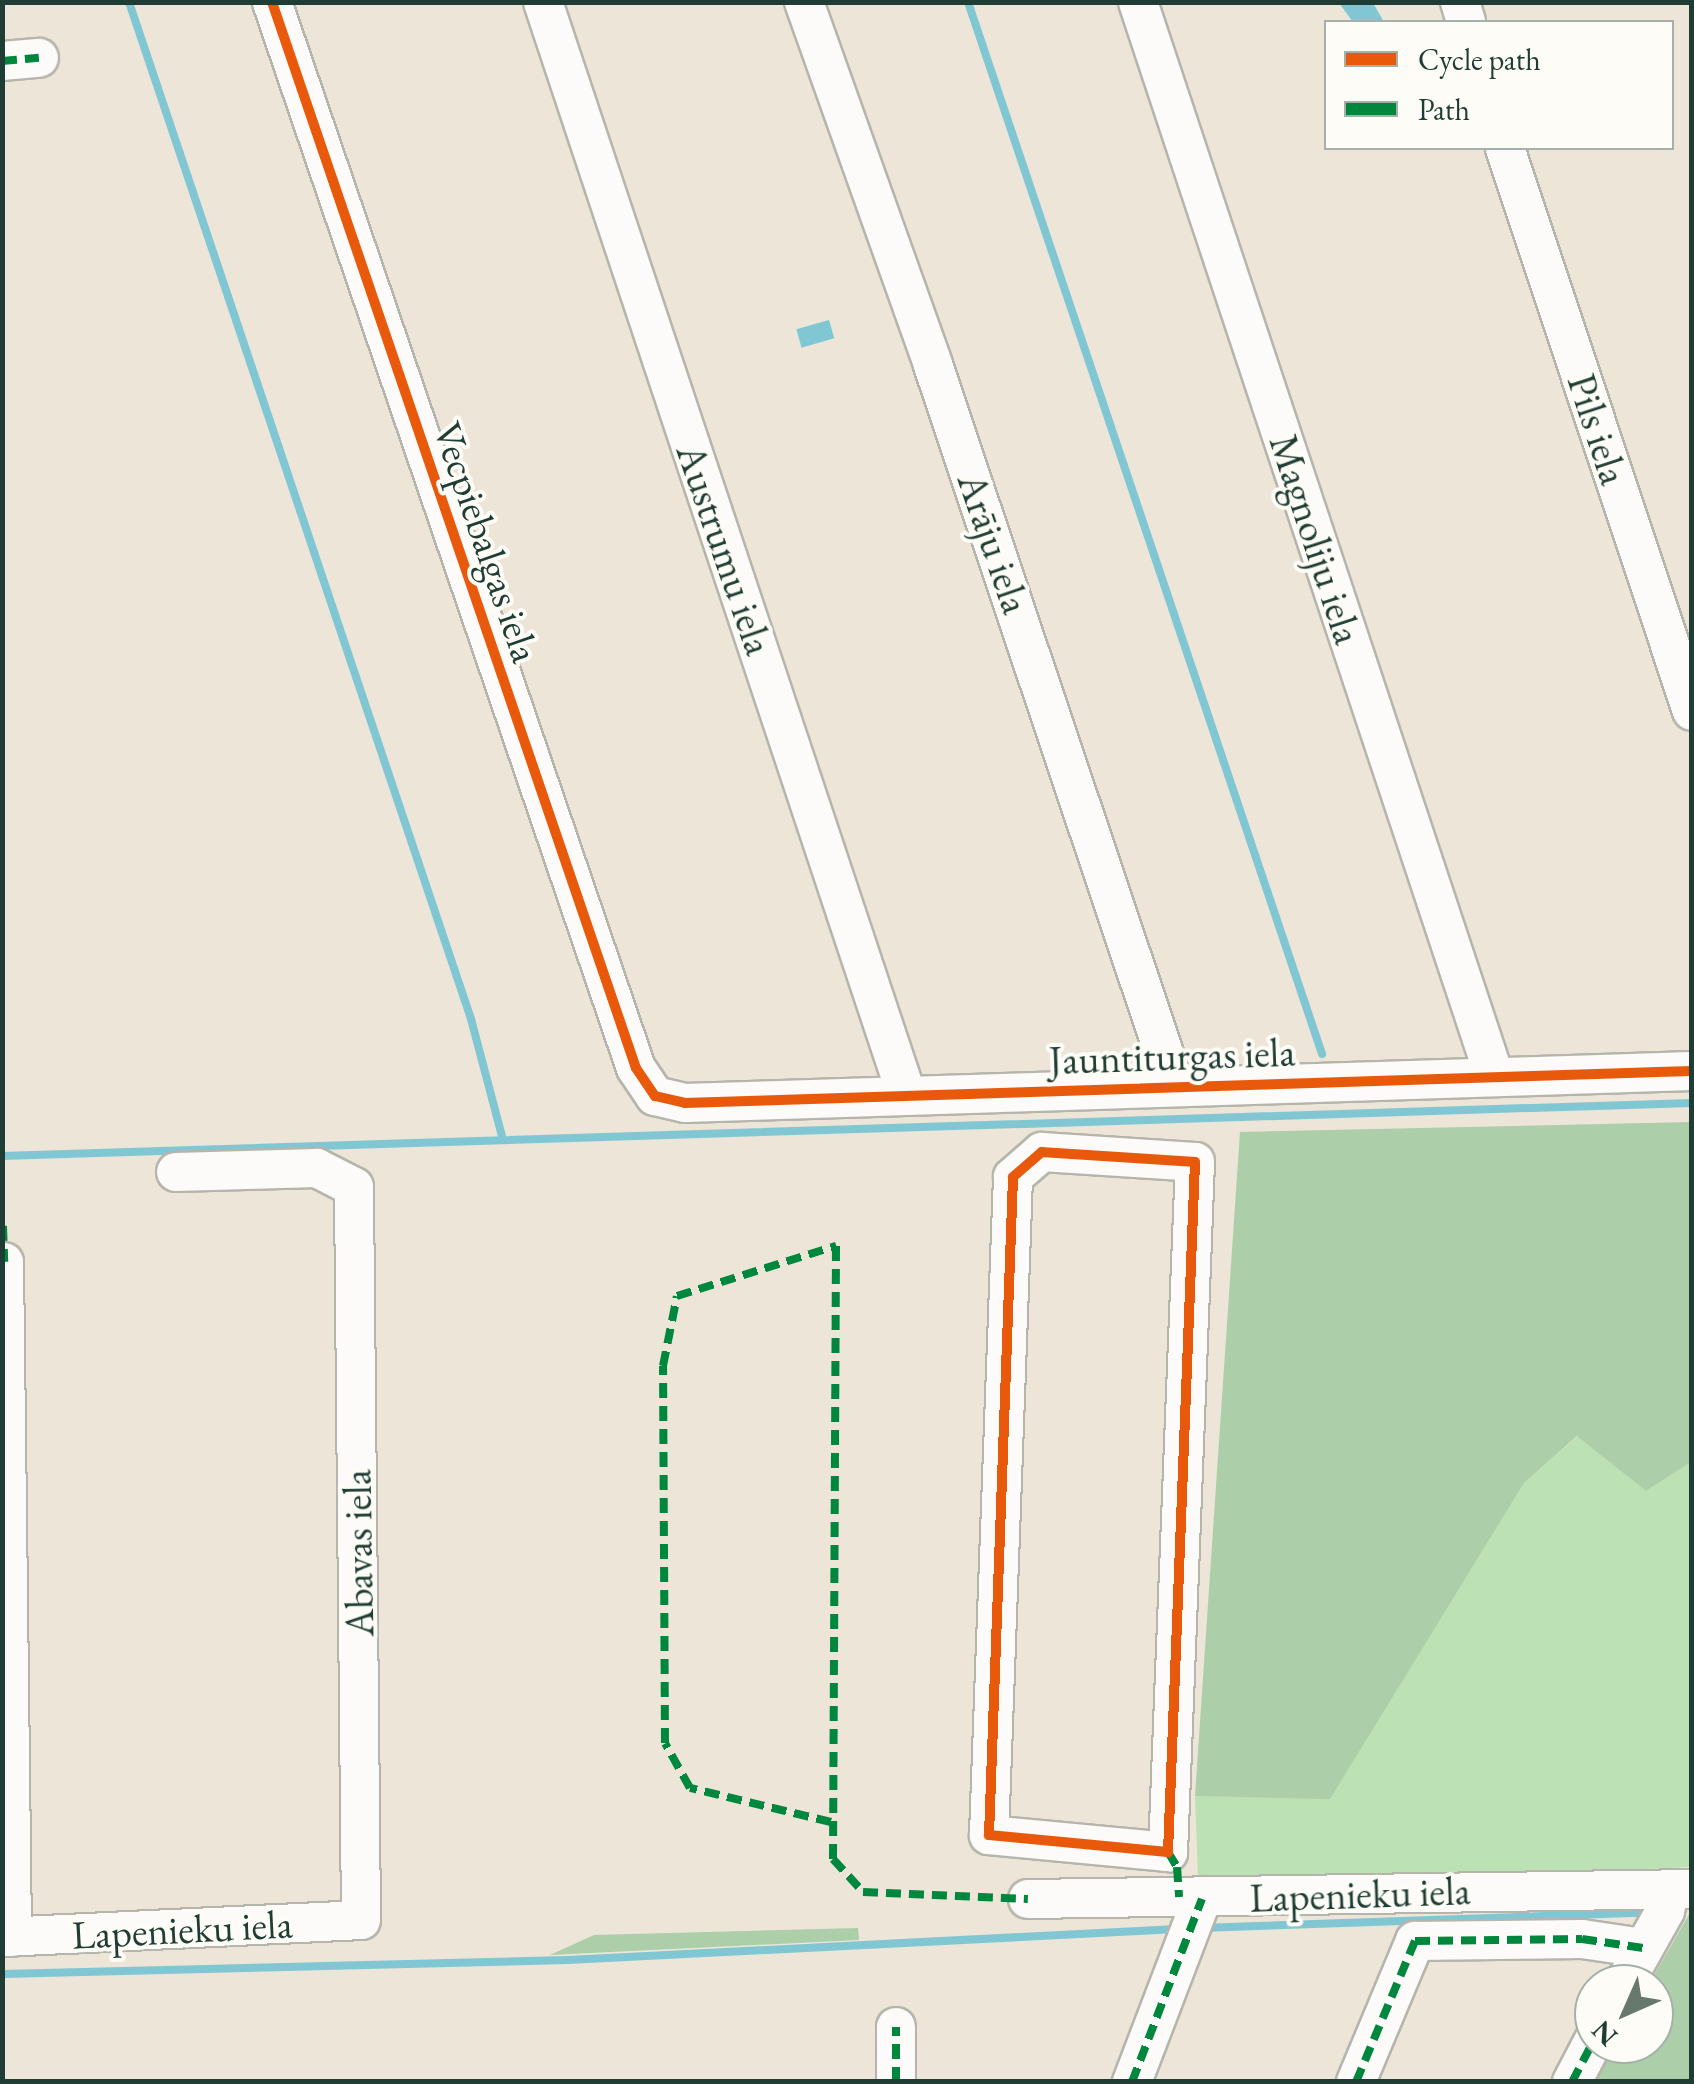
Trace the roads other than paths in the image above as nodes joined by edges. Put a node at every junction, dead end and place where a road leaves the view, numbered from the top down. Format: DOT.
graph roads {
  1 [pos="272,2"];
  2 [pos="543,2"];
  3 [pos="804,2"];
  4 [pos="1138,2"];
  5 [pos="1506,150"];
  6 [pos="1692,711"];
  7 [pos="1692,1071"];
  8 [pos="1494,1075"];
  9 [pos="1174,1086"];
  10 [pos="655,1096"];
  11 [pos="908,1096"];
  12 [pos="176,1172"];
  13 [pos="4,1262"];
  14 [pos="1168,1852"];
  15 [pos="1681,1890"];
  16 [pos="1190,1898"];
  17 [pos="1028,1900"];
  18 [pos="361,1920"];
  19 [pos="7,1937"];
  20 [pos="1643,1948"];
  21 [pos="1635,1964"];
  22 [pos="896,2026"];
  23 [pos="896,2082"];
  24 [pos="1132,2082"];
  25 [pos="1356,2082"];
  1 -- 10 [label="street, Vecpiebalgas iela"];
  2 -- 11 [label="street, Austrumu iela"];
  3 -- 9 [label="street, Arāju iela"];
  4 -- 8 [label="street, Magnoliju iela"];
  5 -- 6 [label="street, Pils iela"];
  7 -- 8 [label="street, Jauntiturgas iela"];
  8 -- 9 [label="street, Jauntiturgas iela"];
  9 -- 11 [label="street, Jauntiturgas iela"];
  10 -- 11 [label="street, Jauntiturgas iela"];
  12 -- 18 [label="street, Abavas iela"];
  13 -- 19 [label="street"];
  14 -- 14 [label="street"];
  14 -- 16 [label="street"];
  15 -- 16 [label="street, Lapenieku iela"];
  15 -- 20 [label="street"];
  16 -- 17 [label="street, Lapenieku iela"];
  16 -- 24 [label="street"];
  18 -- 19 [label="street, Lapenieku iela"];
  20 -- 21 [label="street"];
  20 -- 25 [label="street"];
  22 -- 23 [label="street"];
}
